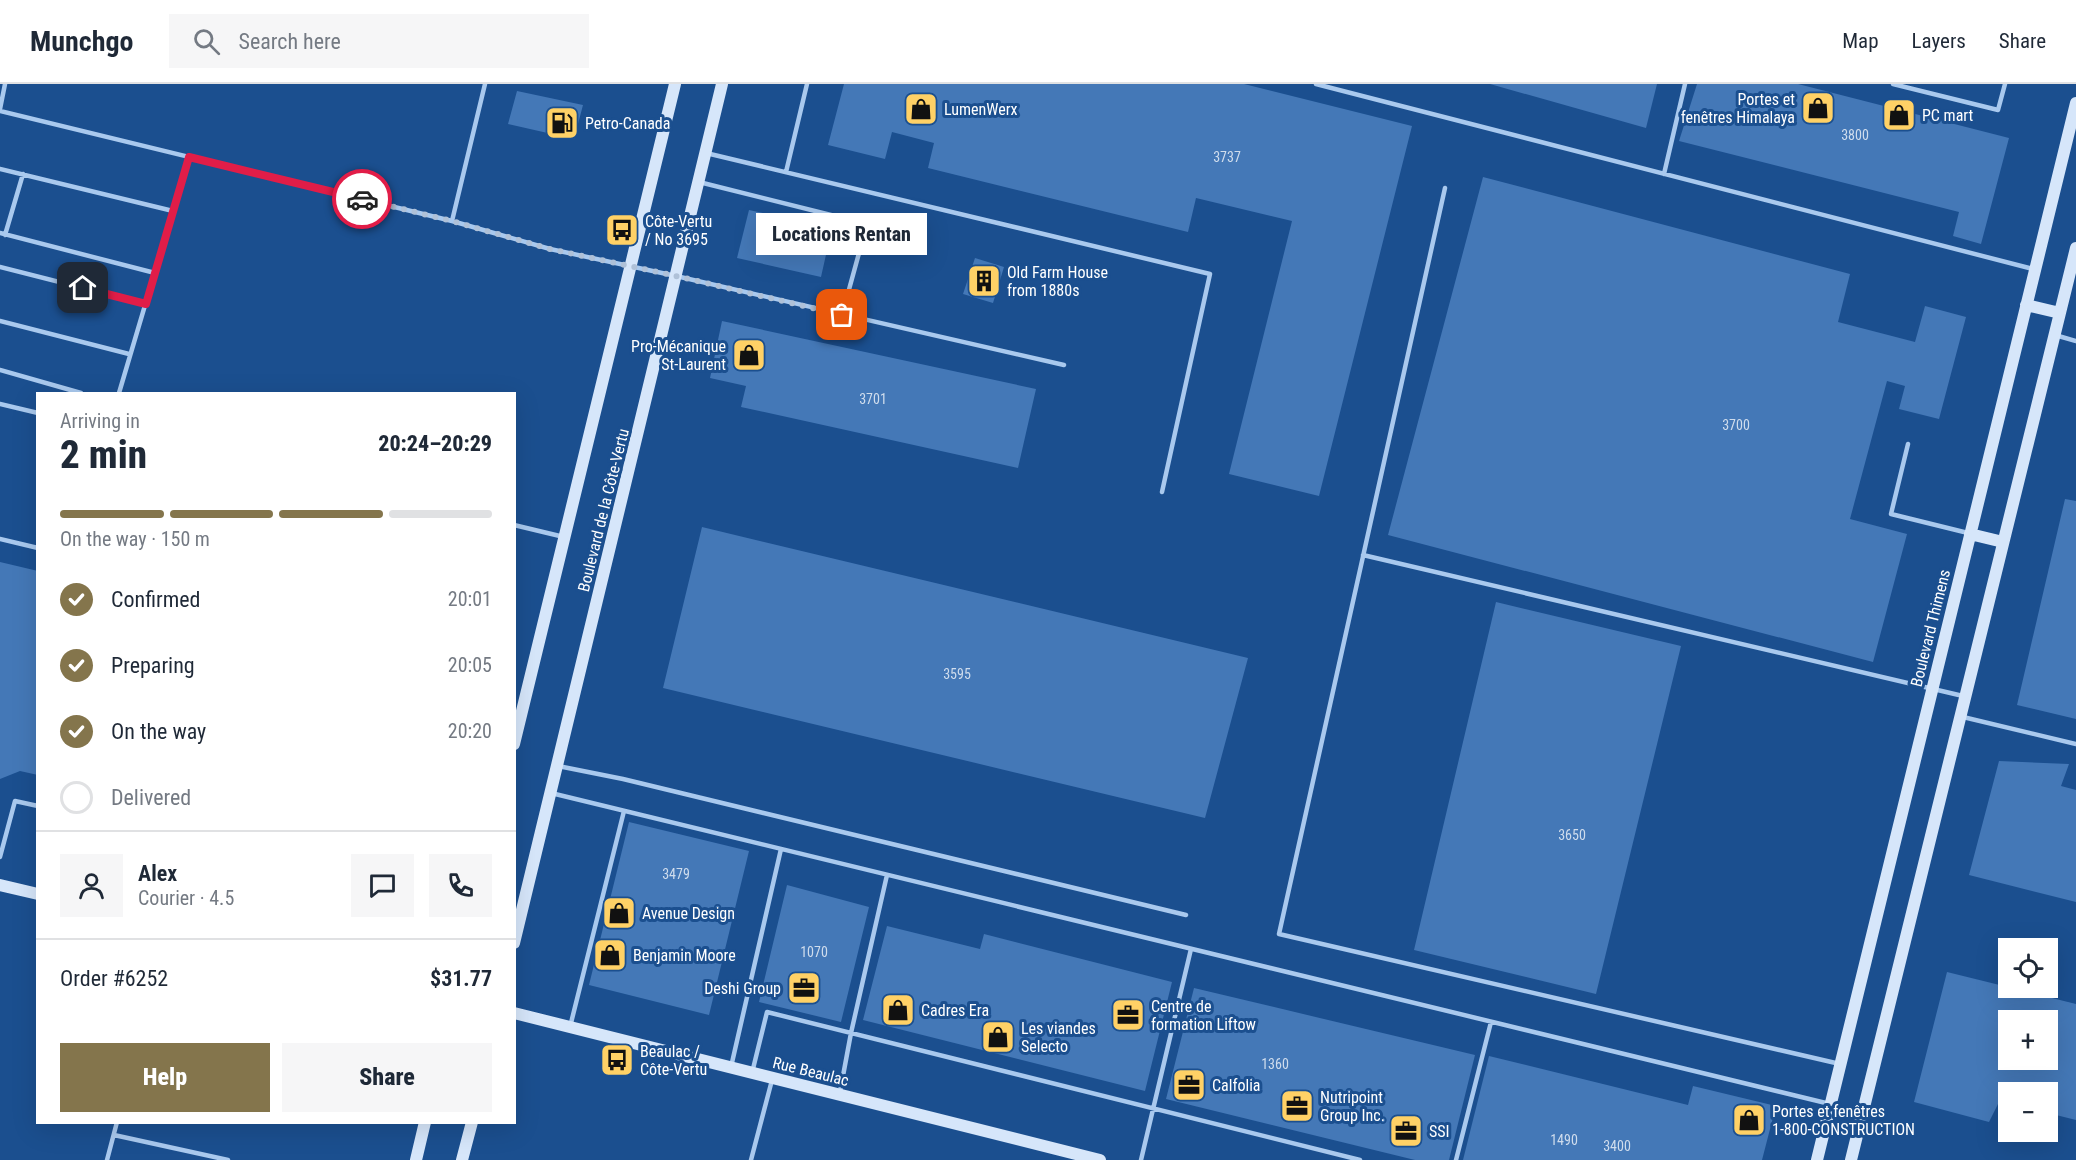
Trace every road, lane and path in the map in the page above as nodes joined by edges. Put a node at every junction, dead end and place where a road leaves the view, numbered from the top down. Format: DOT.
graph roads {
  1 [pos="5,84"];
  2 [pos="484,84"];
  3 [pos="675,84"];
  4 [pos="722,84"];
  5 [pos="807,84"];
  6 [pos="1319,84"];
  7 [pos="1684,84"];
  8 [pos="1893,84"];
  9 [pos="2005,84"];
  10 [pos="2076,103"];
  11 [pos="0,110"];
  12 [pos="706,153"];
  13 [pos="189,157"];
  14 [pos="0,169"];
  15 [pos="786,172"];
  16 [pos="23,174"];
  17 [pos="1664,174"];
  18 [pos="699,182"];
  19 [pos="1444,188"];
  20 [pos="173,211"];
  21 [pos="452,221"];
  22 [pos="3,234"];
  23 [pos="2076,248"];
  24 [pos="0,267"];
  25 [pos="631,267"];
  26 [pos="2036,269"];
  27 [pos="155,273"];
  28 [pos="676,276"];
  29 [pos="2072,280"];
  30 [pos="146,304"];
  31 [pos="2026,305"];
  32 [pos="2060,313"];
  33 [pos="842,315"];
  34 [pos="0,321"];
  35 [pos="2054,335"];
  36 [pos="2076,340"];
  37 [pos="129,354"];
  38 [pos="1064,365"];
  39 [pos="0,370"];
  40 [pos="77,392"];
  41 [pos="119,392"];
  42 [pos="0,404"];
  43 [pos="36,413"];
  44 [pos="1908,444"];
  45 [pos="1162,492"];
  46 [pos="516,525"];
  47 [pos="1970,534"];
  48 [pos="566,537"];
  49 [pos="0,539"];
  50 [pos="2003,542"];
  51 [pos="36,548"];
  52 [pos="1363,555"];
  53 [pos="1932,689"];
  54 [pos="1965,697"];
  55 [pos="520,699"];
  56 [pos="1960,716"];
  57 [pos="516,729"];
  58 [pos="2076,744"];
  59 [pos="558,765"];
  60 [pos="551,793"];
  61 [pos="36,806"];
  62 [pos="624,811"];
  63 [pos="781,849"];
  64 [pos="0,857"];
  65 [pos="887,875"];
  66 [pos="0,885"];
  67 [pos="36,894"];
  68 [pos="1186,915"];
  69 [pos="516,936"];
  70 [pos="1191,949"];
  71 [pos="516,1014"];
  72 [pos="1491,1022"];
  73 [pos="570,1027"];
  74 [pos="851,1033"];
  75 [pos="1840,1064"];
  76 [pos="731,1067"];
  77 [pos="752,1073"];
  78 [pos="772,1078"];
  79 [pos="839,1095"];
  80 [pos="1830,1104"];
  81 [pos="1153,1108"];
  82 [pos="117,1124"];
  83 [pos="425,1124"];
  84 [pos="471,1124"];
  85 [pos="114,1135"];
  86 [pos="1096,1159"];
  87 [pos="107,1160"];
  88 [pos="228,1160"];
  89 [pos="416,1160"];
  90 [pos="462,1160"];
  91 [pos="751,1160"];
  92 [pos="1141,1160"];
  93 [pos="1360,1160"];
  94 [pos="1456,1160"];
  95 [pos="1816,1160"];
  96 [pos="1851,1160"];
  1 -- 11 [label="lane"];
  2 -- 21 [label="lane"];
  3 -- 25 [label="street, Boulevard de la Côte-Vertu"];
  4 -- 12 [label="street, Boulevard de la Côte-Vertu"];
  5 -- 15 [label="lane"];
  6 -- 17 [label="lane"];
  7 -- 17 [label="lane"];
  8 -- 9 [label="lane"];
  10 -- 26 [label="street, Boulevard Thimens"];
  11 -- 13 [label="lane"];
  12 -- 15 [label="lane"];
  12 -- 18 [label="street, Boulevard de la Côte-Vertu"];
  13 -- 20 [label="lane"];
  13 -- 21 [label="lane"];
  14 -- 16 [label="lane"];
  15 -- 45 [label="lane"];
  16 -- 20 [label="lane"];
  16 -- 22 [label="lane"];
  17 -- 26 [label="lane"];
  18 -- 28 [label="street, Boulevard de la Côte-Vertu"];
  18 -- 33 [label="lane"];
  19 -- 52 [label="lane"];
  20 -- 27 [label="lane"];
  21 -- 25 [label="lane"];
  22 -- 27 [label="lane"];
  23 -- 29 [label="street"];
  24 -- 30 [label="lane"];
  25 -- 28 [label="lane"];
  25 -- 48 [label="street, Boulevard de la Côte-Vertu"];
  26 -- 31 [label="street, Boulevard Thimens"];
  27 -- 30 [label="lane"];
  28 -- 33 [label="lane"];
  28 -- 59 [label="street, Boulevard de la Côte-Vertu"];
  29 -- 32 [label="street"];
  30 -- 37 [label="lane"];
  31 -- 32 [label="street"];
  31 -- 47 [label="street, Boulevard Thimens"];
  32 -- 35 [label="street"];
  33 -- 38 [label="lane"];
  34 -- 37 [label="lane"];
  35 -- 36 [label="lane"];
  35 -- 50 [label="street"];
  37 -- 41 [label="lane"];
  39 -- 40 [label="lane"];
  42 -- 43 [label="lane"];
  44 -- 47 [label="lane"];
  46 -- 48 [label="lane"];
  47 -- 50 [label="street"];
  47 -- 53 [label="street, Boulevard Thimens"];
  48 -- 55 [label="street, Boulevard de la Côte-Vertu"];
  49 -- 51 [label="lane"];
  50 -- 54 [label="street"];
  52 -- 53 [label="lane"];
  52 -- 75 [label="lane"];
  53 -- 54 [label="lane"];
  53 -- 75 [label="street, Boulevard Thimens"];
  54 -- 56 [label="street"];
  55 -- 57 [label="street, Boulevard de la Côte-Vertu"];
  56 -- 58 [label="lane"];
  56 -- 96 [label="street"];
  59 -- 60 [label="street, Boulevard de la Côte-Vertu"];
  59 -- 68 [label="lane"];
  60 -- 62 [label="lane"];
  60 -- 69 [label="street, Boulevard de la Côte-Vertu"];
  61 -- 64 [label="lane"];
  62 -- 63 [label="lane"];
  62 -- 73 [label="lane"];
  63 -- 65 [label="lane"];
  63 -- 76 [label="lane"];
  65 -- 70 [label="lane"];
  65 -- 74 [label="lane"];
  66 -- 67 [label="street"];
  70 -- 72 [label="lane"];
  70 -- 81 [label="lane"];
  71 -- 73 [label="street, Rue Beaulac"];
  72 -- 80 [label="lane"];
  72 -- 94 [label="lane"];
  73 -- 76 [label="street, Rue Beaulac"];
  74 -- 77 [label="lane"];
  74 -- 79 [label="lane"];
  74 -- 81 [label="lane"];
  75 -- 80 [label="street, Boulevard Thimens"];
  76 -- 77 [label="street, Rue Beaulac"];
  77 -- 78 [label="street, Rue Beaulac"];
  78 -- 79 [label="street, Rue Beaulac"];
  78 -- 91 [label="lane"];
  79 -- 86 [label="street, Rue Beaulac"];
  80 -- 95 [label="street, Boulevard Thimens"];
  81 -- 92 [label="lane"];
  81 -- 93 [label="lane"];
  82 -- 85 [label="lane"];
  83 -- 89 [label="street"];
  84 -- 90 [label="street"];
  85 -- 87 [label="lane"];
  85 -- 88 [label="lane"];
}
